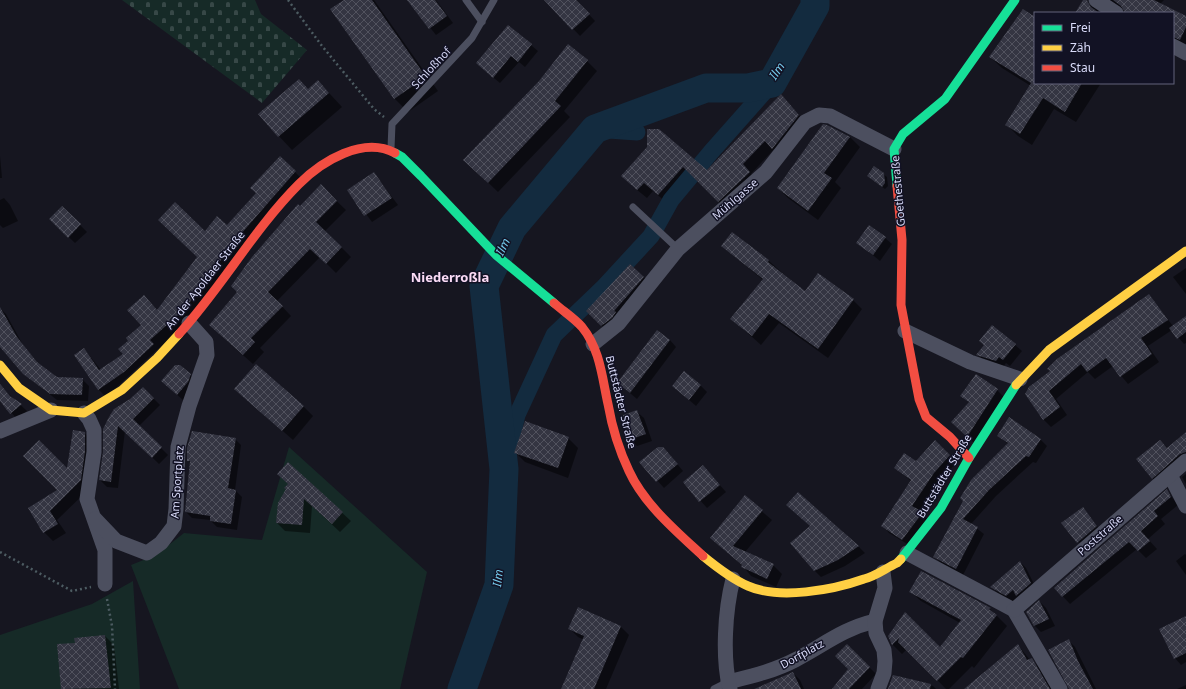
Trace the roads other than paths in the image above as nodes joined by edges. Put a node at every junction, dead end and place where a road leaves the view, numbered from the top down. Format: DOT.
graph roads {
  1 [pos="466,0"];
  2 [pos="494,0"];
  3 [pos="1015,0"];
  4 [pos="1096,0"];
  5 [pos="1114,12"];
  6 [pos="482,22"];
  7 [pos="1174,47"];
  8 [pos="1186,53"];
  9 [pos="894,149"];
  10 [pos="390,151"];
  11 [pos="633,206"];
  12 [pos="678,249"];
  13 [pos="1186,251"];
  14 [pos="189,323"];
  15 [pos="905,331"];
  16 [pos="593,344"];
  17 [pos="0,365"];
  18 [pos="1020,379"];
  19 [pos="51,410"];
  20 [pos="84,413"];
  21 [pos="0,431"];
  22 [pos="969,458"];
  23 [pos="1186,461"];
  24 [pos="1170,475"];
  25 [pos="1186,506"];
  26 [pos="95,519"];
  27 [pos="908,553"];
  28 [pos="883,572"];
  29 [pos="733,579"];
  30 [pos="105,584"];
  31 [pos="1014,610"];
  32 [pos="874,621"];
  33 [pos="729,685"];
  34 [pos="714,689"];
  35 [pos="878,689"];
  36 [pos="1060,689"];
  1 -- 6 [label="lane"];
  2 -- 6 [label="lane, Schloßhof"];
  3 -- 9 [label="main road, Goethestraße"];
  4 -- 5 [label="street"];
  6 -- 10 [label="lane, Schloßhof"];
  7 -- 8 [label="street"];
  9 -- 12 [label="street, Mühlgasse"];
  9 -- 15 [label="main road, Goethestraße"];
  10 -- 14 [label="main road, An der Apoldaer Straße"];
  10 -- 16 [label="main road, Buttstädter Straße"];
  11 -- 12 [label="lane"];
  12 -- 16 [label="street, Mühlgasse"];
  13 -- 18 [label="main road, Buttstädter Straße"];
  14 -- 20 [label="main road, An der Apoldaer Straße"];
  14 -- 26 [label="street, Am Sportplatz"];
  15 -- 18 [label="street"];
  15 -- 22 [label="main road, Goethestraße"];
  16 -- 29 [label="main road, Buttstädter Straße"];
  17 -- 19 [label="main road"];
  18 -- 22 [label="main road, Buttstädter Straße"];
  19 -- 20 [label="main road"];
  19 -- 21 [label="street"];
  20 -- 26 [label="street, Am Sportplatz"];
  22 -- 27 [label="main road, Buttstädter Straße"];
  23 -- 24 [label="street, Poststraße"];
  24 -- 25 [label="street"];
  24 -- 31 [label="street, Poststraße"];
  26 -- 30 [label="street, Am Sportplatz"];
  27 -- 28 [label="main road, Buttstädter Straße"];
  27 -- 31 [label="street"];
  28 -- 29 [label="main road, Buttstädter Straße"];
  28 -- 32 [label="street"];
  29 -- 33 [label="street"];
  31 -- 36 [label="street"];
  32 -- 33 [label="street, Dorfplatz"];
  32 -- 35 [label="street"];
  33 -- 34 [label="lane"];
}
